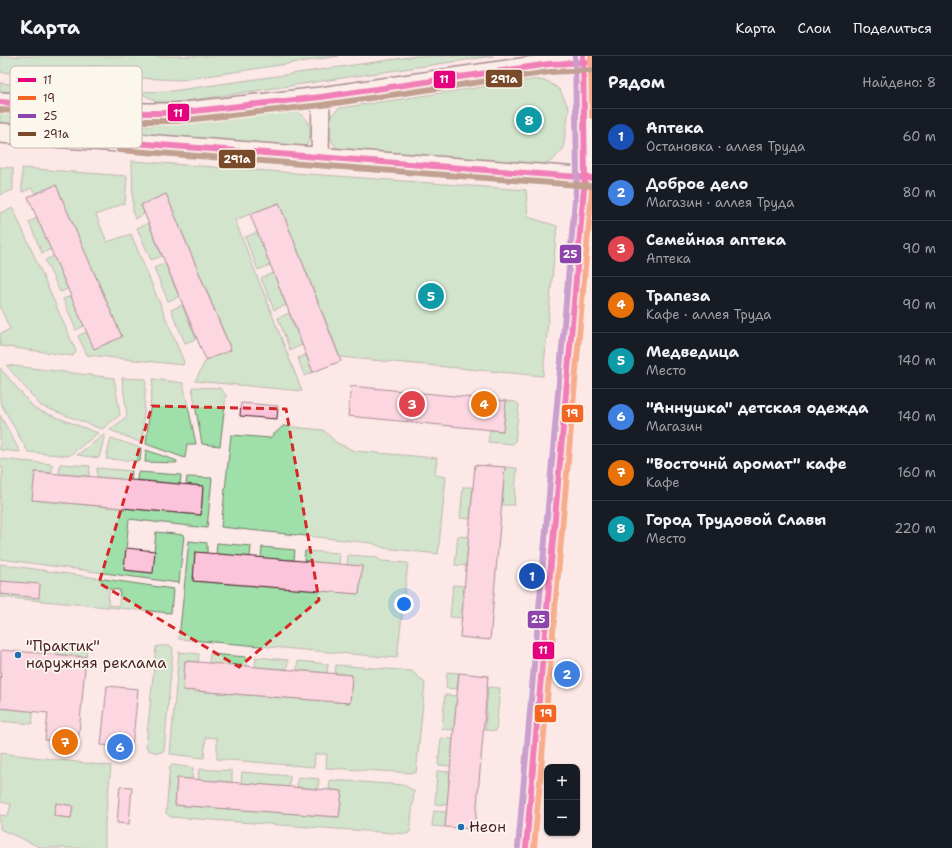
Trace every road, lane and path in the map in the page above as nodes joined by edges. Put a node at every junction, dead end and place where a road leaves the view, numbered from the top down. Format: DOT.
graph roads {
  1 [pos="586,60"];
  2 [pos="321,97"];
  3 [pos="0,102"];
  4 [pos="10,103"];
  5 [pos="142,113"];
  6 [pos="0,133"];
  7 [pos="10,134"];
  8 [pos="142,144"];
  9 [pos="592,151"];
  10 [pos="320,158"];
  11 [pos="588,178"];
  12 [pos="526,848"];
  1 -- 2 [label="main road"];
  1 -- 11 [label="main road"];
  2 -- 5 [label="main road"];
  2 -- 10 [label="street"];
  3 -- 4 [label="main road"];
  6 -- 7 [label="main road"];
  8 -- 10 [label="main road"];
  9 -- 11 [label="main road"];
  10 -- 11 [label="main road"];
  11 -- 12 [label="street"];
}
